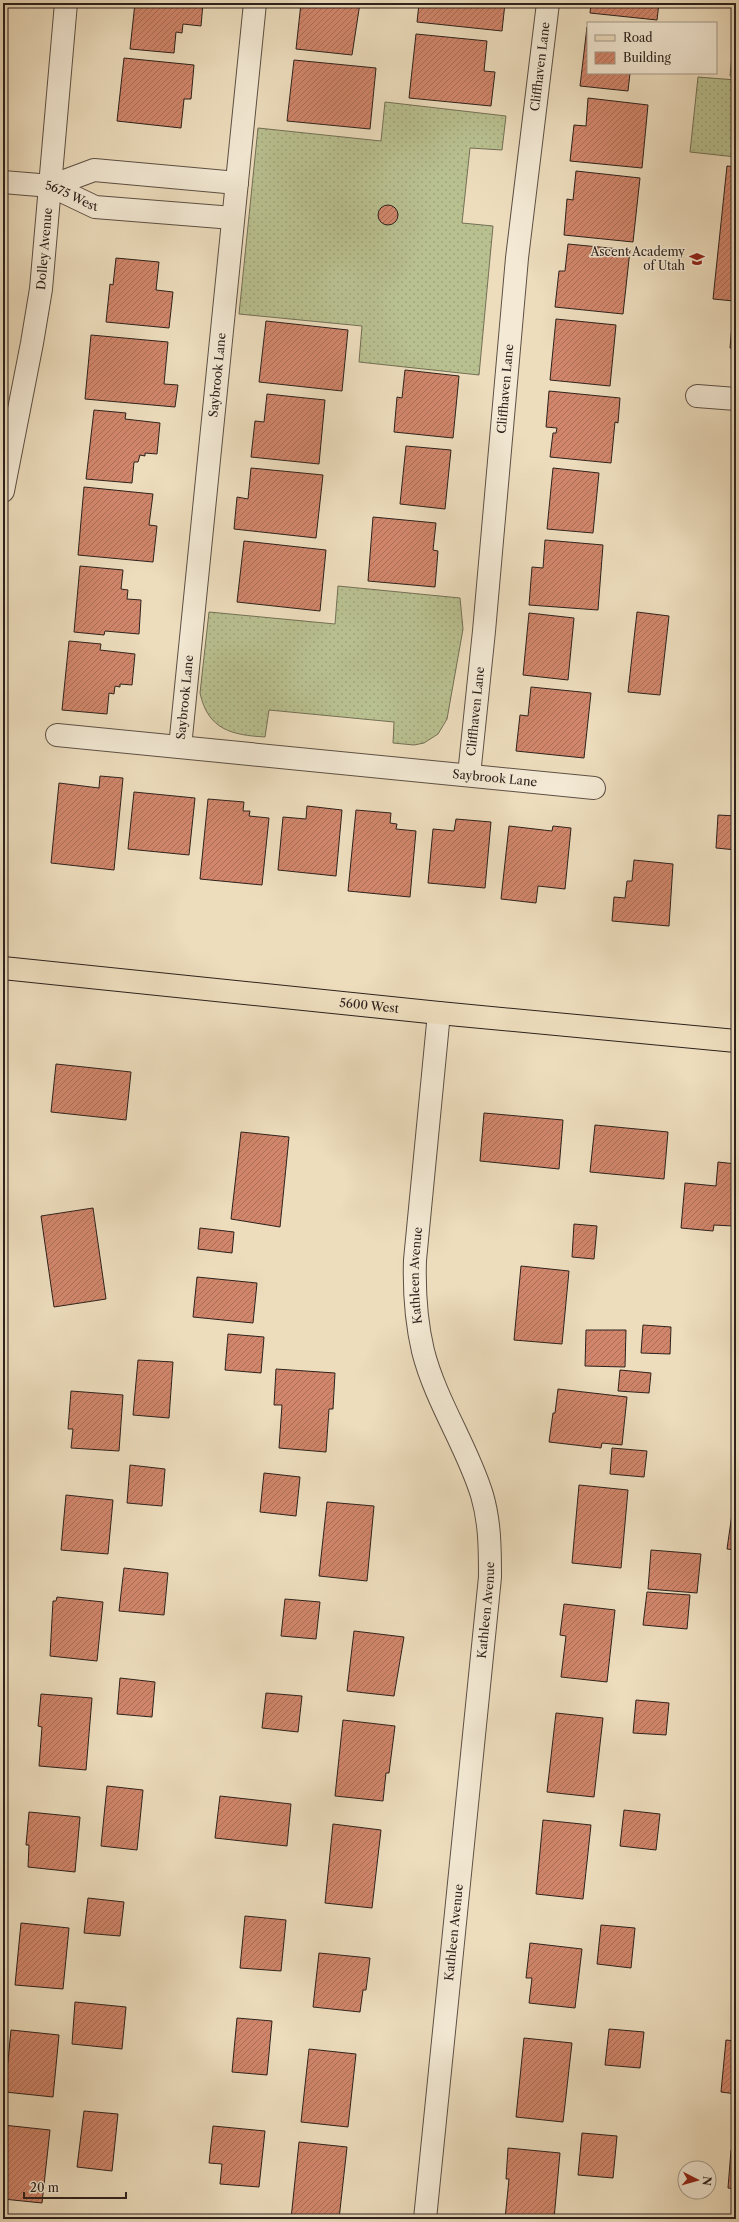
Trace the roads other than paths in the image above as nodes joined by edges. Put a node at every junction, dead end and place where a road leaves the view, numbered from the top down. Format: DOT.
graph roads {
  1 [pos="66,3"];
  2 [pos="255,3"];
  3 [pos="548,3"];
  4 [pos="3,182"];
  5 [pos="236,183"];
  6 [pos="51,186"];
  7 [pos="233,218"];
  8 [pos="697,396"];
  9 [pos="736,399"];
  10 [pos="3,491"];
  11 [pos="57,735"];
  12 [pos="180,747"];
  13 [pos="469,775"];
  14 [pos="594,788"];
  15 [pos="3,968"];
  16 [pos="439,1013"];
  17 [pos="736,1041"];
  18 [pos="425,2219"];
  1 -- 6 [label="street, Dolley Avenue"];
  2 -- 5 [label="street, Saybrook Lane"];
  3 -- 13 [label="street, Cliffhaven Lane"];
  4 -- 6 [label="street"];
  5 -- 6 [label="street, 5675 West"];
  5 -- 7 [label="street, Saybrook Lane"];
  6 -- 7 [label="street, 5675 West"];
  6 -- 10 [label="street, Dolley Avenue"];
  7 -- 12 [label="street, Saybrook Lane"];
  8 -- 9 [label="street"];
  11 -- 12 [label="street, Saybrook Lane"];
  12 -- 13 [label="street, Saybrook Lane"];
  13 -- 14 [label="street, Saybrook Lane"];
  15 -- 16 [label="main road, 5600 West"];
  16 -- 17 [label="main road, 5600 West"];
  16 -- 18 [label="street, Kathleen Avenue"];
}
